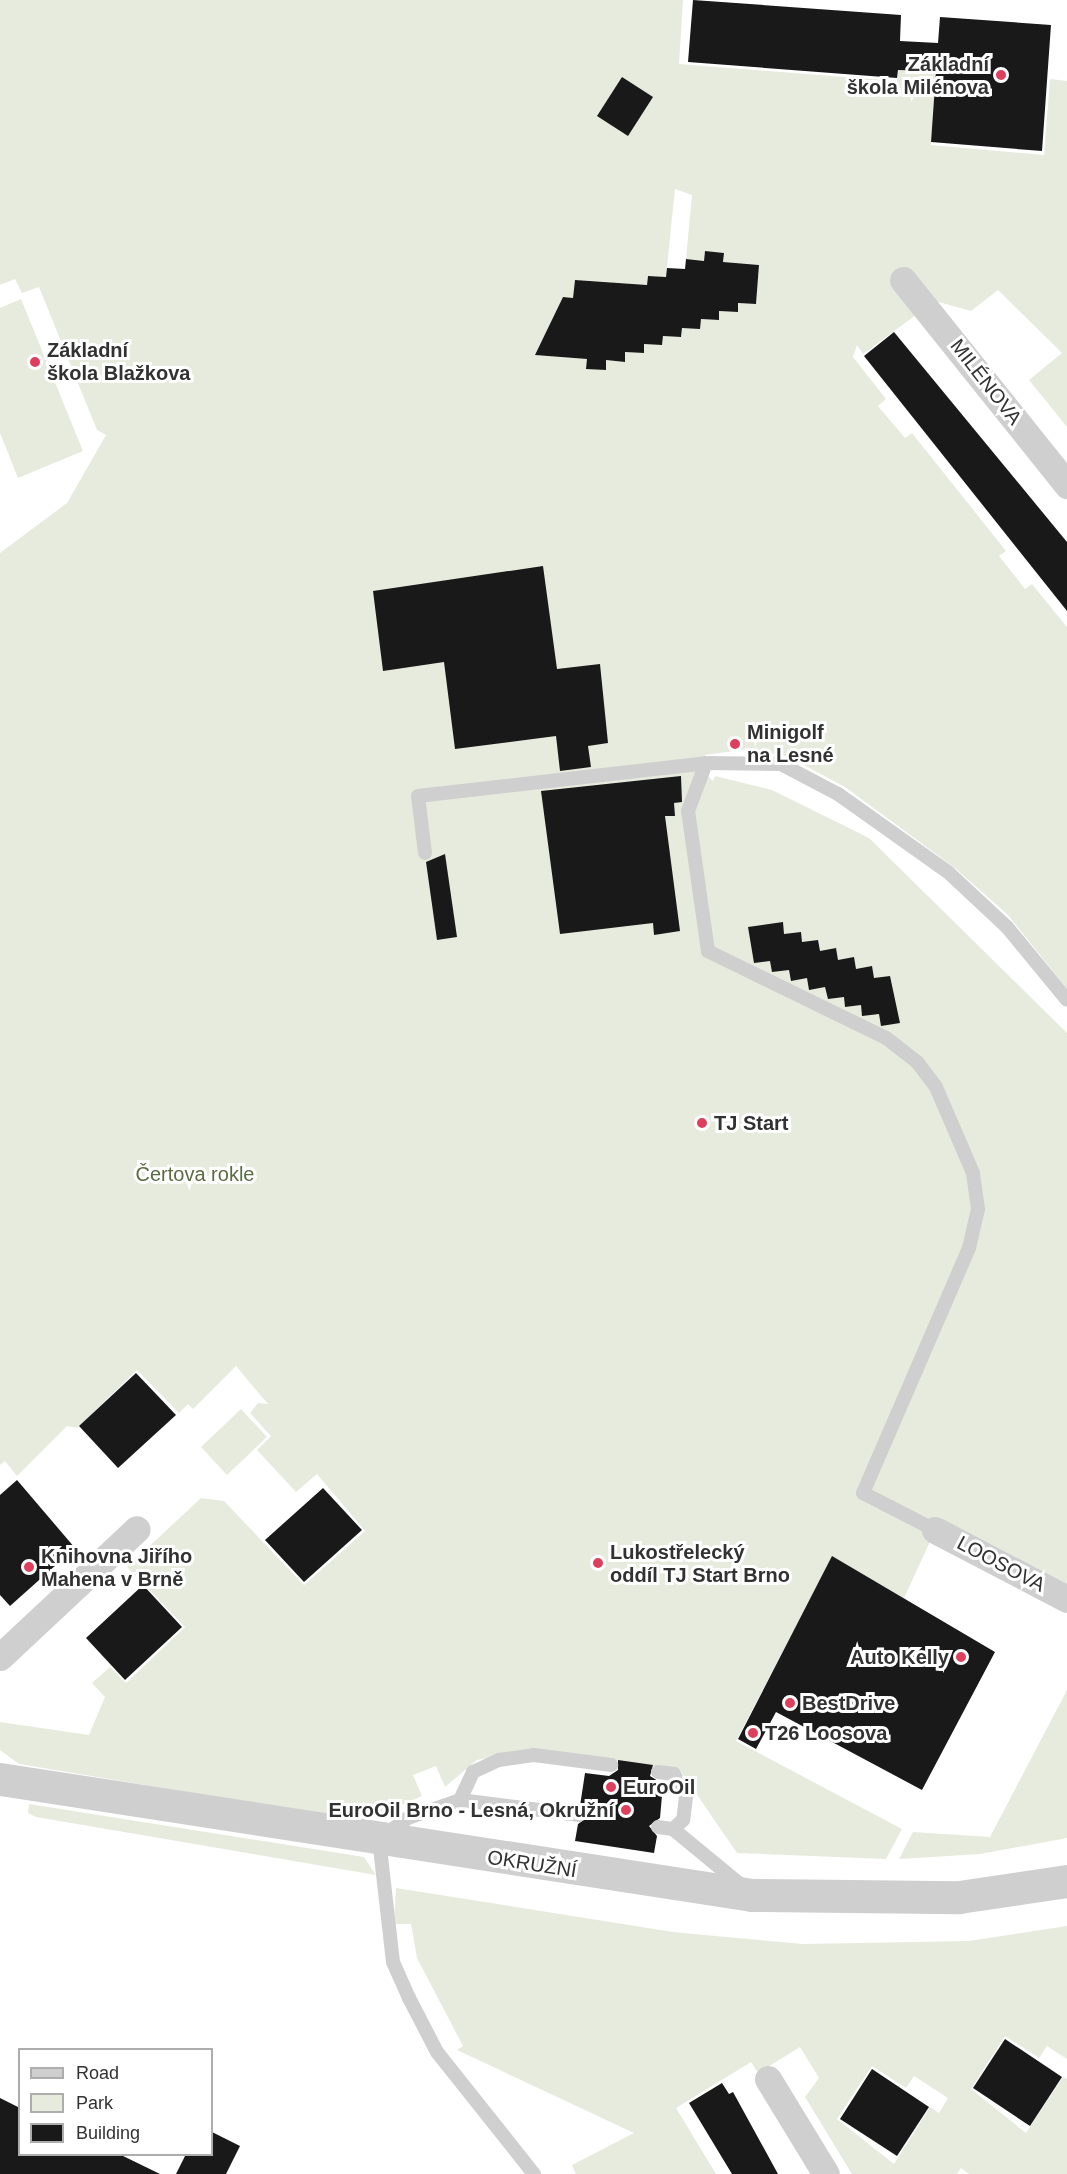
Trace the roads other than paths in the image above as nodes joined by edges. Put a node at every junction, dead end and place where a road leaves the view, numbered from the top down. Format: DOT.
graph roads {
  1 [pos="903,280"];
  2 [pos="1067,485"];
  3 [pos="706,763"];
  4 [pos="425,853"];
  5 [pos="1067,1000"];
  6 [pos="137,1530"];
  7 [pos="935,1530"];
  8 [pos="1067,1599"];
  9 [pos="0,1657"];
  10 [pos="611,1765"];
  11 [pos="658,1772"];
  12 [pos="0,1779"];
  13 [pos="460,1800"];
  14 [pos="579,1815"];
  15 [pos="658,1827"];
  16 [pos="673,1829"];
  17 [pos="379,1839"];
  18 [pos="1067,1881"];
  19 [pos="752,1895"];
  20 [pos="768,2079"];
  21 [pos="534,2174"];
  22 [pos="826,2174"];
  1 -- 2 [label="street, MILÉNOVA"];
  3 -- 4 [label="lane"];
  3 -- 5 [label="lane"];
  3 -- 7 [label="lane"];
  6 -- 9 [label="street"];
  7 -- 8 [label="street, LOOSOVA"];
  10 -- 13 [label="lane"];
  11 -- 16 [label="lane"];
  12 -- 17 [label="street, OKRUŽNÍ"];
  13 -- 14 [label="lane"];
  13 -- 17 [label="lane"];
  15 -- 16 [label="lane"];
  16 -- 19 [label="lane"];
  17 -- 19 [label="street, OKRUŽNÍ"];
  17 -- 21 [label="lane"];
  18 -- 19 [label="street, OKRUŽNÍ"];
  20 -- 22 [label="street"];
}
